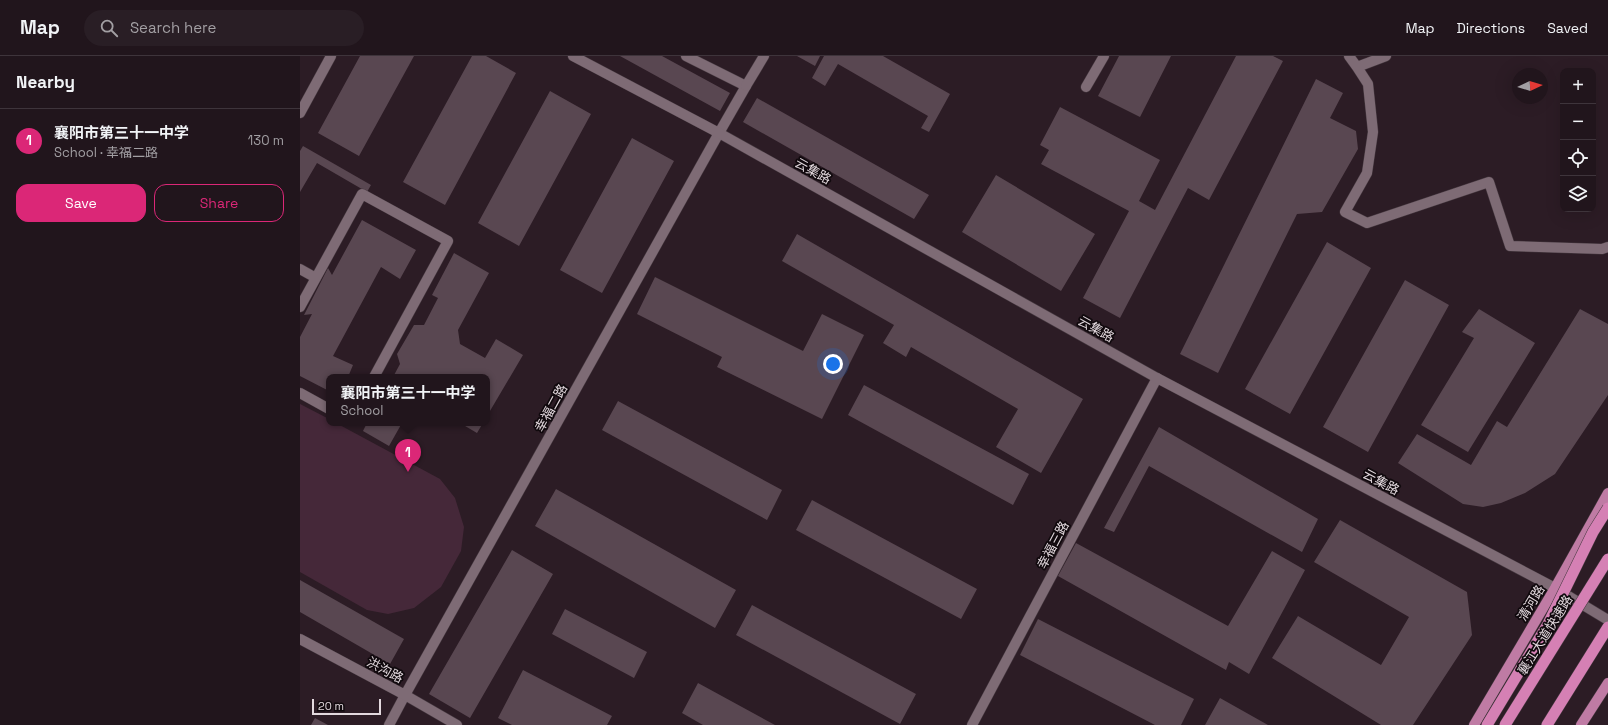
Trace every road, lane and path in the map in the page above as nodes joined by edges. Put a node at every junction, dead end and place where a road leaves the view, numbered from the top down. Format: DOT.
graph roads {
  1 [pos="331,56"];
  2 [pos="573,56"];
  3 [pos="686,56"];
  4 [pos="764,56"];
  5 [pos="1104,56"];
  6 [pos="1349,56"];
  7 [pos="1386,56"];
  8 [pos="1357,67"];
  9 [pos="746,86"];
  10 [pos="1086,87"];
  11 [pos="300,113"];
  12 [pos="719,133"];
  13 [pos="1608,247"];
  14 [pos="300,269"];
  15 [pos="316,278"];
  16 [pos="300,307"];
  17 [pos="376,374"];
  18 [pos="1158,378"];
  19 [pos="300,393"];
  20 [pos="326,407"];
  21 [pos="1608,493"];
  22 [pos="1608,508"];
  23 [pos="1608,559"];
  24 [pos="1555,588"];
  25 [pos="1608,620"];
  26 [pos="1608,627"];
  27 [pos="300,639"];
  28 [pos="1608,683"];
  29 [pos="405,695"];
  30 [pos="389,725"];
  31 [pos="457,725"];
  32 [pos="972,725"];
  33 [pos="1474,725"];
  34 [pos="1487,725"];
  35 [pos="1505,725"];
  36 [pos="1547,725"];
  37 [pos="1581,725"];
  1 -- 11 [label="street"];
  2 -- 12 [label="street, 云集路"];
  3 -- 9 [label="street"];
  4 -- 9 [label="street, 幸福二路"];
  5 -- 10 [label="street"];
  6 -- 8 [label="street"];
  7 -- 8 [label="street"];
  8 -- 13 [label="street"];
  9 -- 12 [label="street, 幸福二路"];
  12 -- 18 [label="street, 云集路"];
  12 -- 29 [label="street, 幸福二路"];
  14 -- 15 [label="street"];
  15 -- 16 [label="street"];
  15 -- 17 [label="street"];
  18 -- 24 [label="street, 云集路"];
  18 -- 32 [label="street, 幸福三路"];
  19 -- 20 [label="street"];
  21 -- 24 [label="main road, 清河路"];
  22 -- 34 [label="highway, bridge"];
  23 -- 35 [label="highway, 襄江大道快速路, bridge"];
  24 -- 25 [label="street, 云集路"];
  24 -- 33 [label="main road, 清河路"];
  26 -- 36 [label="highway"];
  27 -- 29 [label="street, 洪沟路"];
  28 -- 37 [label="main road"];
  29 -- 30 [label="street, 幸福二路"];
  29 -- 31 [label="street, 洪沟路"];
}
